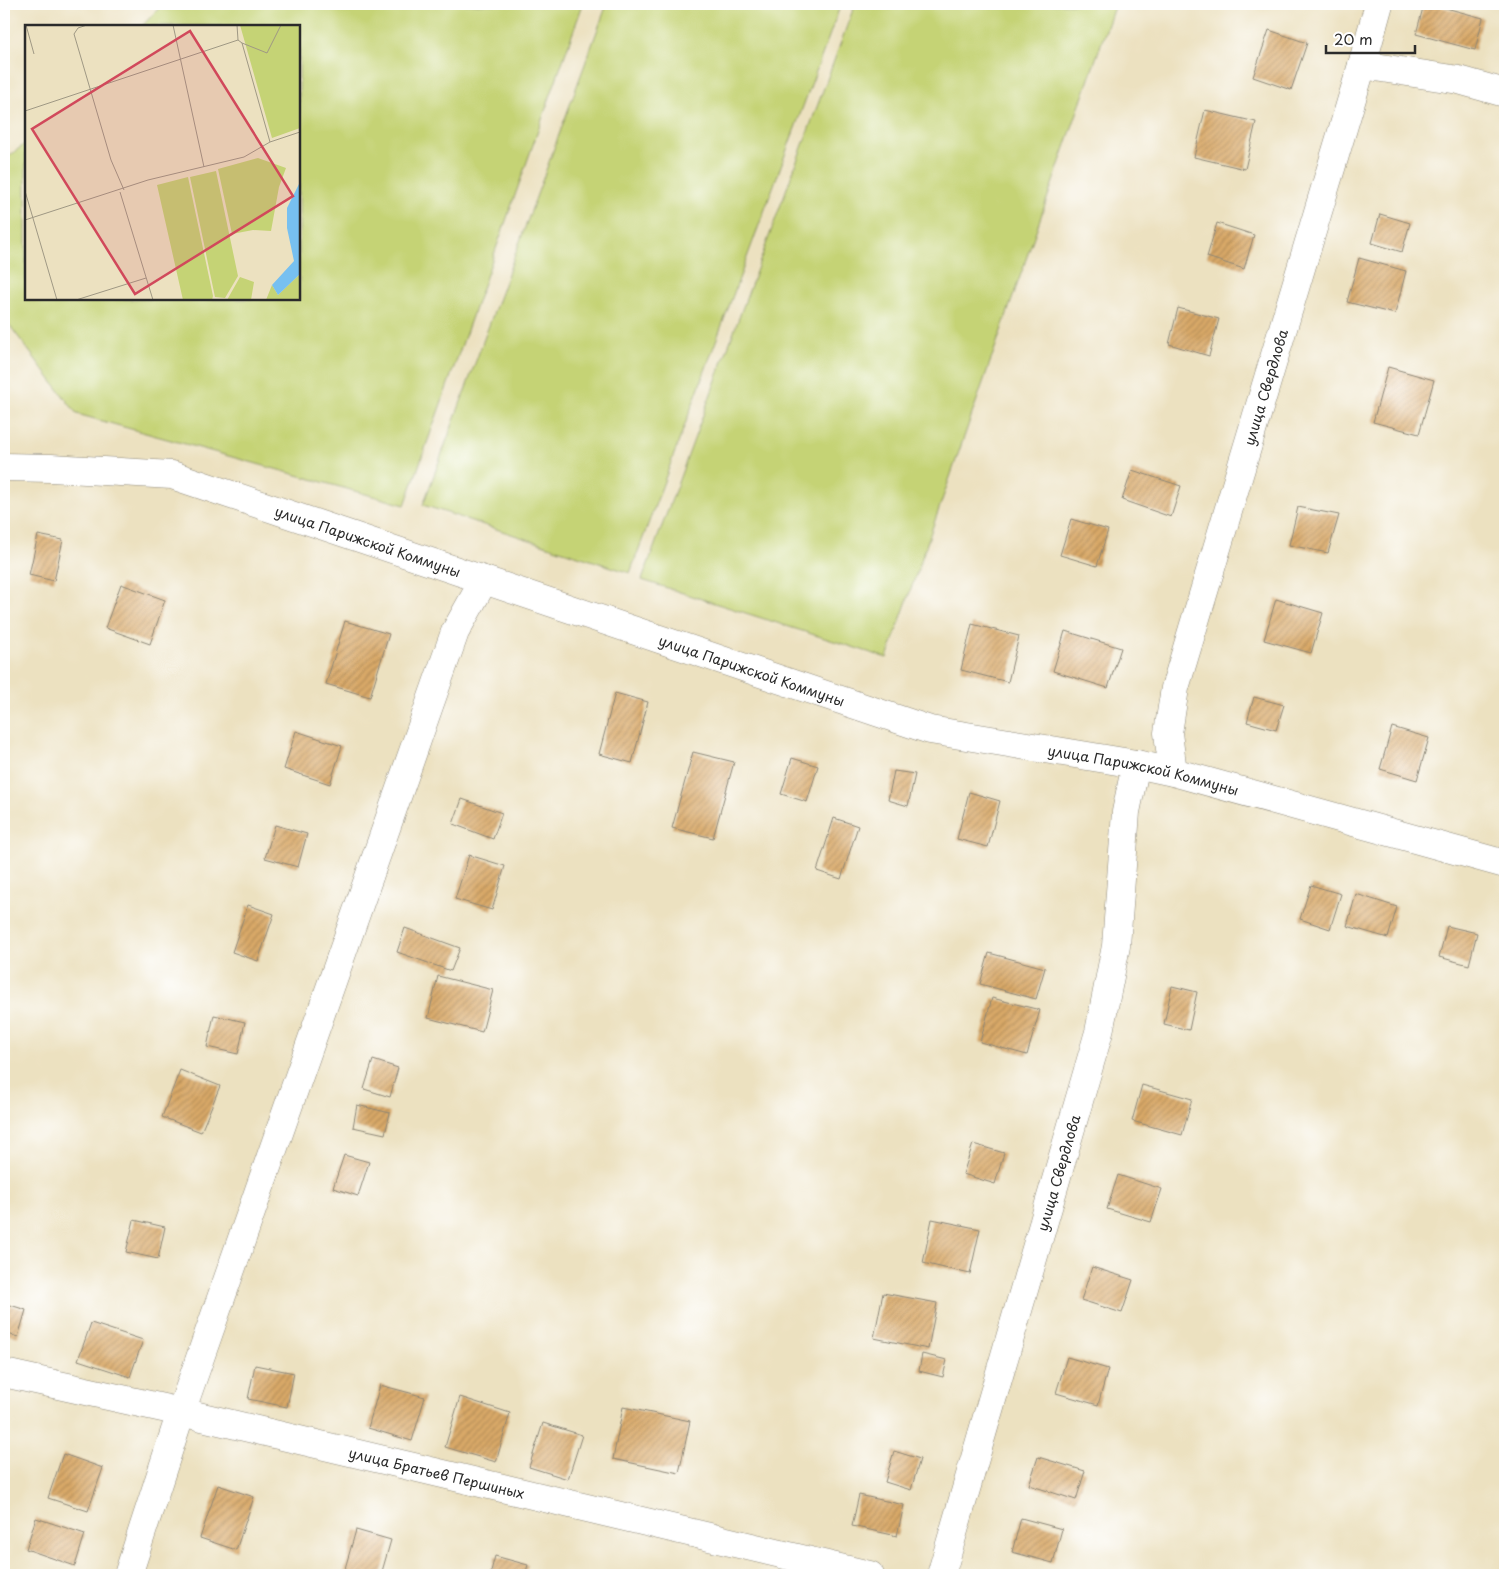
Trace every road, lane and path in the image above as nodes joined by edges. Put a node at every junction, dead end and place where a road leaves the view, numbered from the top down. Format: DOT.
graph roads {
  1 [pos="1379,4"];
  2 [pos="1362,65"];
  3 [pos="1505,93"];
  4 [pos="4,467"];
  5 [pos="484,580"];
  6 [pos="1136,764"];
  7 [pos="1173,772"];
  8 [pos="1505,864"];
  9 [pos="4,1374"];
  10 [pos="181,1412"];
  11 [pos="128,1575"];
  12 [pos="870,1575"];
  13 [pos="941,1575"];
  1 -- 2 [label="street, улица Свердлова"];
  2 -- 3 [label="street"];
  2 -- 7 [label="street, улица Свердлова"];
  4 -- 5 [label="street, улица Парижской Коммуны"];
  5 -- 6 [label="street, улица Парижской Коммуны"];
  5 -- 10 [label="street"];
  6 -- 7 [label="street, улица Парижской Коммуны"];
  6 -- 13 [label="street, улица Свердлова"];
  7 -- 8 [label="street, улица Парижской Коммуны"];
  9 -- 10 [label="street, улица Братьев Першиных"];
  10 -- 11 [label="street"];
  10 -- 12 [label="street, улица Братьев Першиных"];
}
